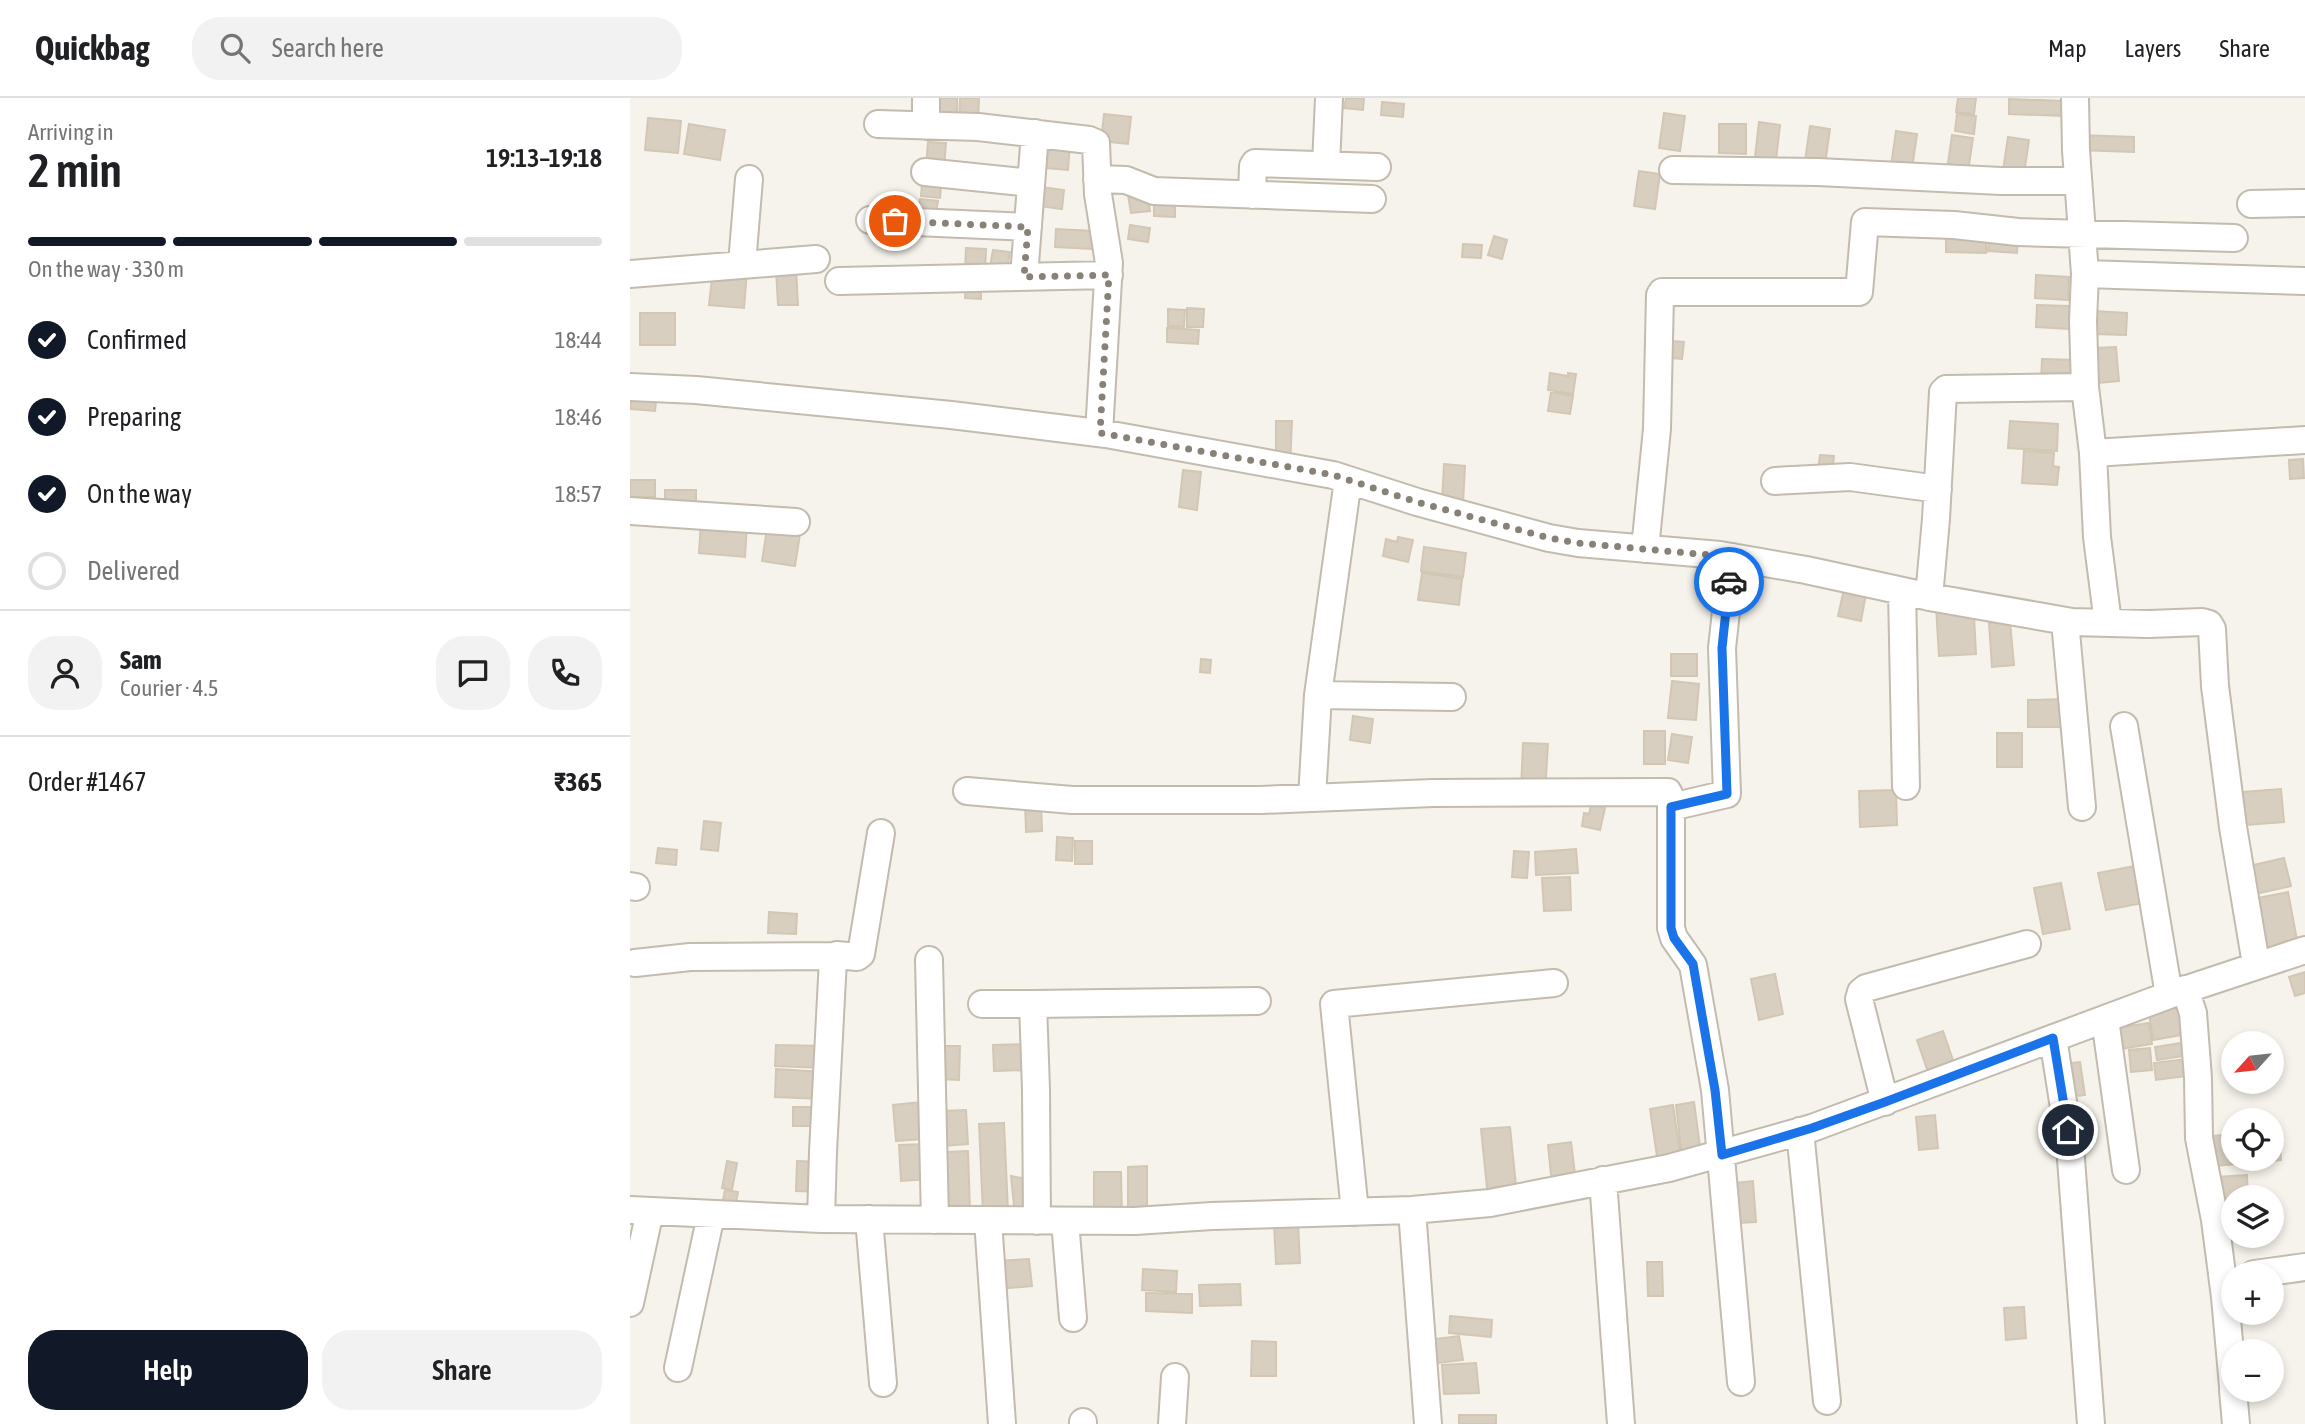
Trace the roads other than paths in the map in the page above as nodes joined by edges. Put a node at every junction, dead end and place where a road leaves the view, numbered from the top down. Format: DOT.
graph roads {
  1 [pos="926,98"];
  2 [pos="1329,98"];
  3 [pos="2075,98"];
  4 [pos="878,124"];
  5 [pos="926,126"];
  6 [pos="1035,133"];
  7 [pos="1325,165"];
  8 [pos="1377,167"];
  9 [pos="1673,170"];
  10 [pos="925,172"];
  11 [pos="750,179"];
  12 [pos="1097,179"];
  13 [pos="2078,181"];
  14 [pos="1031,183"];
  15 [pos="1252,195"];
  16 [pos="1372,199"];
  17 [pos="2305,203"];
  18 [pos="2250,204"];
  19 [pos="870,220"];
  20 [pos="1028,227"];
  21 [pos="2081,234"];
  22 [pos="2234,238"];
  23 [pos="816,260"];
  24 [pos="742,264"];
  25 [pos="630,274"];
  26 [pos="2085,274"];
  27 [pos="1109,275"];
  28 [pos="1024,277"];
  29 [pos="839,281"];
  30 [pos="2305,281"];
  31 [pos="630,387"];
  32 [pos="2085,387"];
  33 [pos="1100,433"];
  34 [pos="2305,440"];
  35 [pos="2093,453"];
  36 [pos="1348,480"];
  37 [pos="1775,481"];
  38 [pos="1938,489"];
  39 [pos="630,511"];
  40 [pos="796,522"];
  41 [pos="1646,549"];
  42 [pos="1732,557"];
  43 [pos="1902,591"];
  44 [pos="1929,597"];
  45 [pos="2065,621"];
  46 [pos="2108,623"];
  47 [pos="1318,695"];
  48 [pos="1452,697"];
  49 [pos="2123,726"];
  50 [pos="1906,786"];
  51 [pos="967,791"];
  52 [pos="1312,798"];
  53 [pos="1671,807"];
  54 [pos="2082,807"];
  55 [pos="881,833"];
  56 [pos="2027,944"];
  57 [pos="2305,950"];
  58 [pos="834,957"];
  59 [pos="929,960"];
  60 [pos="635,963"];
  61 [pos="2256,964"];
  62 [pos="1554,983"];
  63 [pos="2177,992"];
  64 [pos="1257,1001"];
  65 [pos="982,1004"];
  66 [pos="1033,1004"];
  67 [pos="2105,1019"];
  68 [pos="2053,1038"];
  69 [pos="1885,1102"];
  70 [pos="1800,1131"];
  71 [pos="1722,1155"];
  72 [pos="2126,1170"];
  73 [pos="1603,1180"];
  74 [pos="1412,1210"];
  75 [pos="640,1211"];
  76 [pos="1355,1212"];
  77 [pos="711,1215"];
  78 [pos="821,1219"];
  79 [pos="869,1219"];
  80 [pos="935,1220"];
  81 [pos="988,1220"];
  82 [pos="1037,1221"];
  83 [pos="1065,1221"];
  84 [pos="2224,1262"];
  85 [pos="2305,1267"];
  86 [pos="2284,1270"];
  87 [pos="630,1303"];
  88 [pos="1073,1318"];
  89 [pos="678,1368"];
  90 [pos="1175,1377"];
  91 [pos="1741,1382"];
  92 [pos="883,1383"];
  93 [pos="1827,1401"];
  94 [pos="2234,1402"];
  95 [pos="1002,1424"];
  96 [pos="1172,1424"];
  97 [pos="1428,1424"];
  98 [pos="1621,1424"];
  99 [pos="2091,1424"];
  100 [pos="2236,1424"];
  1 -- 5 [label="street"];
  2 -- 7 [label="street"];
  3 -- 13 [label="street"];
  4 -- 5 [label="street"];
  5 -- 6 [label="street"];
  6 -- 12 [label="street"];
  6 -- 14 [label="street"];
  7 -- 8 [label="street"];
  7 -- 15 [label="street"];
  9 -- 13 [label="street"];
  10 -- 14 [label="street"];
  11 -- 24 [label="street"];
  12 -- 15 [label="street"];
  12 -- 27 [label="street"];
  13 -- 21 [label="street"];
  14 -- 20 [label="street"];
  15 -- 16 [label="street"];
  17 -- 18 [label="street"];
  19 -- 20 [label="street"];
  20 -- 28 [label="street"];
  21 -- 22 [label="street"];
  21 -- 26 [label="street"];
  21 -- 41 [label="street"];
  23 -- 24 [label="street"];
  24 -- 25 [label="street"];
  26 -- 30 [label="street"];
  26 -- 32 [label="street"];
  27 -- 28 [label="street"];
  27 -- 33 [label="street"];
  28 -- 29 [label="street"];
  31 -- 33 [label="street"];
  32 -- 35 [label="street"];
  32 -- 38 [label="street"];
  33 -- 36 [label="street"];
  34 -- 35 [label="street"];
  35 -- 46 [label="street"];
  36 -- 41 [label="street"];
  36 -- 47 [label="street"];
  37 -- 38 [label="street"];
  38 -- 44 [label="street"];
  39 -- 40 [label="street"];
  41 -- 42 [label="street"];
  42 -- 43 [label="street"];
  42 -- 53 [label="street"];
  43 -- 44 [label="street"];
  43 -- 50 [label="street"];
  44 -- 45 [label="street"];
  45 -- 46 [label="street"];
  45 -- 54 [label="street"];
  46 -- 61 [label="street"];
  47 -- 48 [label="street"];
  47 -- 52 [label="street"];
  49 -- 63 [label="street"];
  51 -- 52 [label="street"];
  52 -- 53 [label="street"];
  53 -- 71 [label="street"];
  55 -- 58 [label="street"];
  56 -- 69 [label="street"];
  57 -- 61 [label="street"];
  58 -- 60 [label="street"];
  58 -- 78 [label="street"];
  59 -- 80 [label="street"];
  61 -- 63 [label="street"];
  62 -- 76 [label="street"];
  63 -- 67 [label="street"];
  63 -- 84 [label="street"];
  64 -- 66 [label="street"];
  65 -- 66 [label="street"];
  66 -- 82 [label="street"];
  67 -- 68 [label="street"];
  67 -- 72 [label="street"];
  68 -- 69 [label="street"];
  68 -- 99 [label="street"];
  69 -- 70 [label="street"];
  70 -- 71 [label="street"];
  70 -- 93 [label="street"];
  71 -- 73 [label="street"];
  71 -- 91 [label="street"];
  73 -- 74 [label="street"];
  73 -- 98 [label="street"];
  74 -- 76 [label="street"];
  74 -- 97 [label="street"];
  75 -- 77 [label="street"];
  75 -- 87 [label="street"];
  76 -- 83 [label="street"];
  77 -- 78 [label="street"];
  77 -- 89 [label="street"];
  78 -- 79 [label="street"];
  79 -- 80 [label="street"];
  79 -- 92 [label="street"];
  80 -- 81 [label="street"];
  81 -- 82 [label="street"];
  81 -- 95 [label="street"];
  82 -- 83 [label="street"];
  83 -- 88 [label="street"];
  85 -- 86 [label="street"];
  90 -- 96 [label="street"];
  94 -- 100 [label="street"];
}
